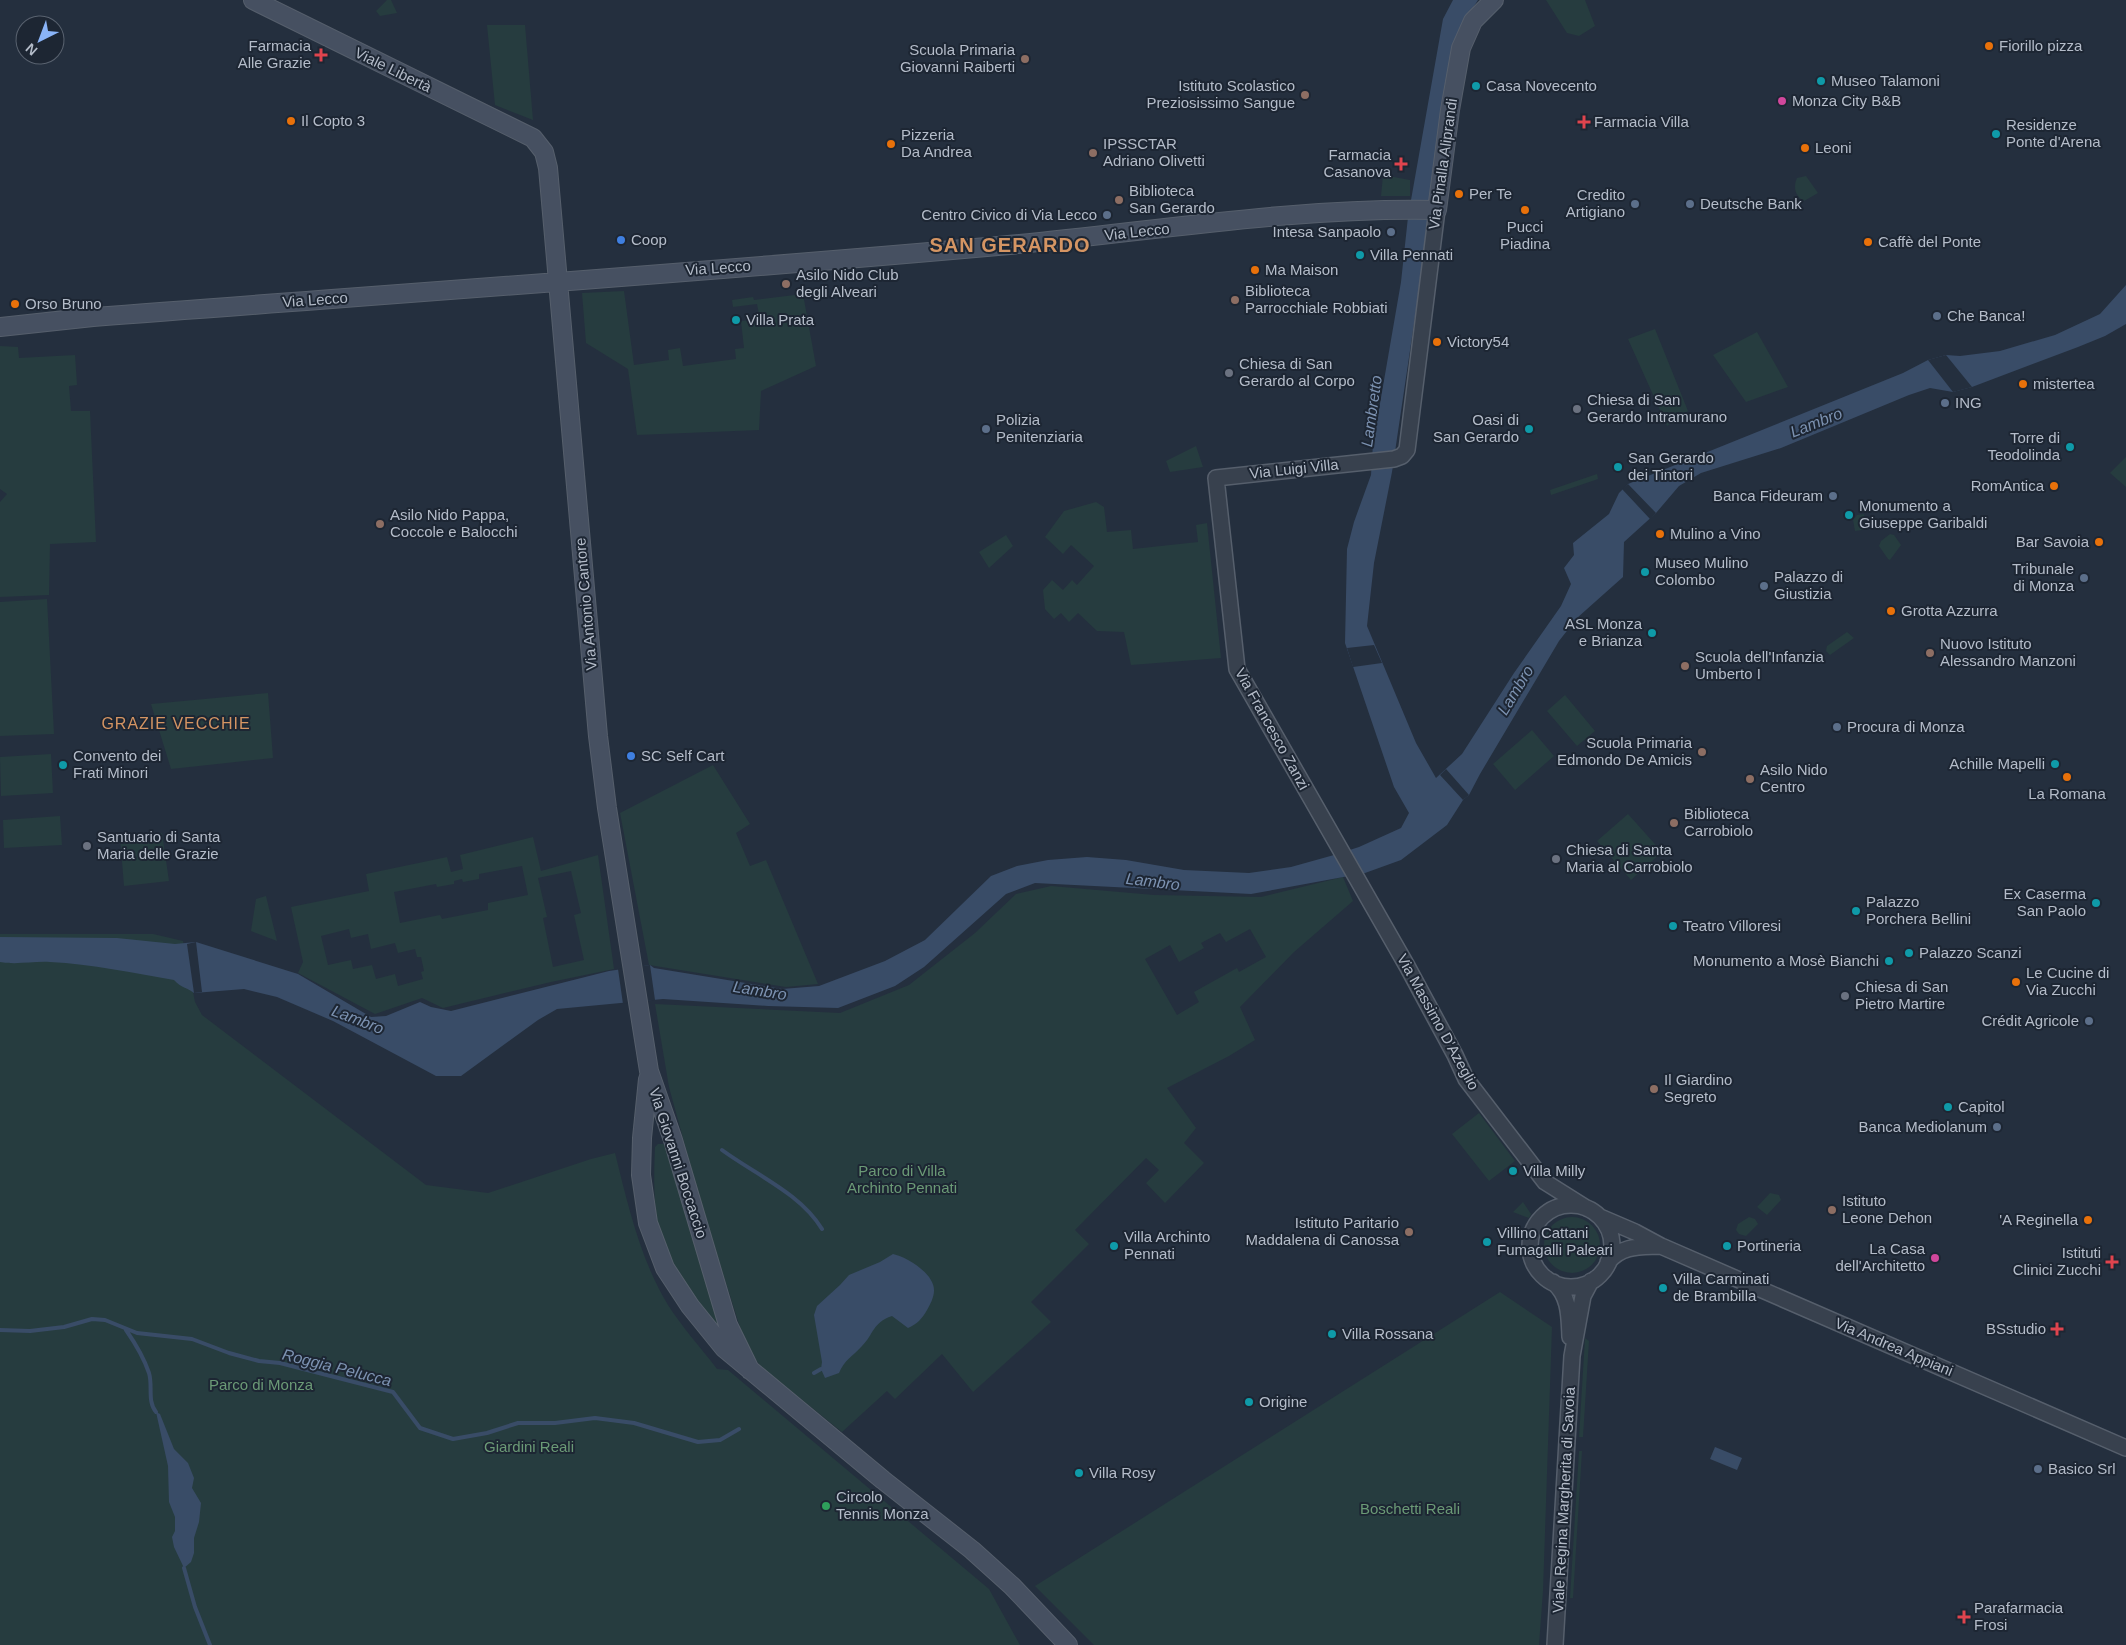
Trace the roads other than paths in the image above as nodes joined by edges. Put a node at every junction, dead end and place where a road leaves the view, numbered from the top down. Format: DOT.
graph roads {
  1 [pos="253,0"];
  2 [pos="1494,0"];
  3 [pos="533,138"];
  4 [pos="1434,210"];
  5 [pos="559,281"];
  6 [pos="0,327"];
  7 [pos="1398,458"];
  8 [pos="1216,478"];
  9 [pos="1373,907"];
  10 [pos="649,1071"];
  11 [pos="1546,1182"];
  12 [pos="1594,1213"];
  13 [pos="1540,1219"];
  14 [pos="1661,1246"];
  15 [pos="1608,1262"];
  16 [pos="1591,1281"];
  17 [pos="1553,1282"];
  18 [pos="1572,1356"];
  19 [pos="750,1370"];
  20 [pos="2126,1448"];
  21 [pos="1068,1645"];
  22 [pos="1555,1645"];
  1 -- 3 [label="main road, Viale Libertà"];
  2 -- 4 [label="main road, Via Pinalla Aliprandi"];
  3 -- 5 [label="main road, Via Antonio Cantore"];
  4 -- 5 [label="main road, Via Lecco"];
  4 -- 7 [label="street, Via Pinalla Aliprandi"];
  5 -- 6 [label="main road, Via Lecco"];
  5 -- 10 [label="main road, Via Antonio Cantore"];
  7 -- 8 [label="street, Via Luigi Villa"];
  8 -- 9 [label="street, Via Francesco Zanzi"];
  9 -- 11 [label="street, Via Massimo D'Azeglio"];
  10 -- 19 [label="main road, Via Giovanni Boccaccio"];
  10 -- 19 [label="main road, Via Giovanni Boccaccio"];
  11 -- 12 [label="street, Via Massimo D'Azeglio"];
  11 -- 13 [label="street"];
  12 -- 13 [label="street"];
  12 -- 14 [label="street, Via Andrea Appiani"];
  12 -- 15 [label="street"];
  13 -- 17 [label="street"];
  14 -- 15 [label="street, Via Andrea Appiani"];
  14 -- 20 [label="street, Via Andrea Appiani"];
  15 -- 16 [label="street"];
  16 -- 17 [label="street"];
  16 -- 18 [label="street, Viale Regina Margherita di Savoia"];
  17 -- 18 [label="street, Viale Regina Margherita di Savoia"];
  18 -- 22 [label="street, Viale Regina Margherita di Savoia"];
  19 -- 21 [label="main road, Via Giovanni Boccaccio"];
}
